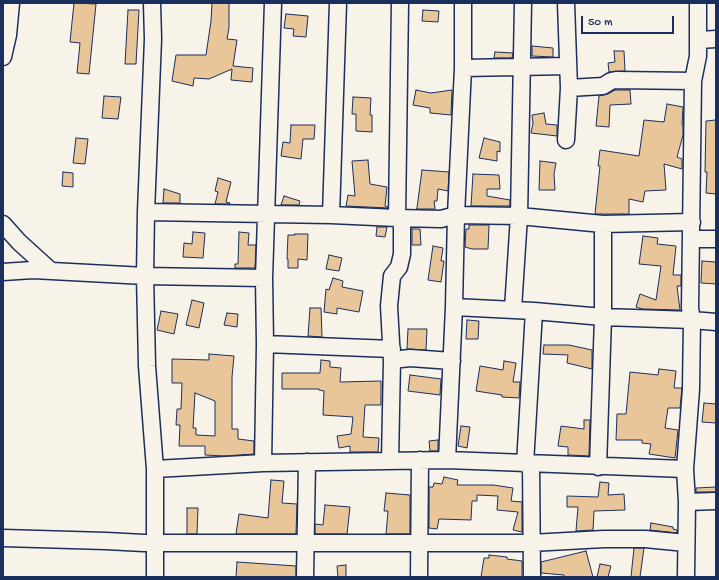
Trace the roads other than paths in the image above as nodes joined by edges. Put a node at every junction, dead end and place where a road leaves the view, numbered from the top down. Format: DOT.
graph roads {
  1 [pos="11,3"];
  2 [pos="152,3"];
  3 [pos="273,3"];
  4 [pos="338,3"];
  5 [pos="400,3"];
  6 [pos="463,3"];
  7 [pos="523,3"];
  8 [pos="566,3"];
  9 [pos="698,3"];
  10 [pos="716,39"];
  11 [pos="699,40"];
  12 [pos="3,57"];
  13 [pos="522,66"];
  14 [pos="568,66"];
  15 [pos="463,68"];
  16 [pos="693,81"];
  17 [pos="569,88"];
  18 [pos="566,140"];
  19 [pos="146,212"];
  20 [pos="266,214"];
  21 [pos="331,215"];
  22 [pos="456,216"];
  23 [pos="518,216"];
  24 [pos="400,218"];
  25 [pos="692,222"];
  26 [pos="3,224"];
  27 [pos="603,224"];
  28 [pos="692,239"];
  29 [pos="716,239"];
  30 [pos="51,271"];
  31 [pos="3,272"];
  32 [pos="145,276"];
  33 [pos="264,278"];
  34 [pos="454,306"];
  35 [pos="513,309"];
  36 [pos="534,311"];
  37 [pos="603,317"];
  38 [pos="692,320"];
  39 [pos="716,322"];
  40 [pos="265,344"];
  41 [pos="392,354"];
  42 [pos="452,361"];
  43 [pos="420,460"];
  44 [pos="448,460"];
  45 [pos="390,461"];
  46 [pos="307,462"];
  47 [pos="263,463"];
  48 [pos="528,464"];
  49 [pos="598,466"];
  50 [pos="155,469"];
  51 [pos="685,469"];
  52 [pos="716,501"];
  53 [pos="687,502"];
  54 [pos="3,538"];
  55 [pos="418,543"];
  56 [pos="531,543"];
  57 [pos="686,543"];
  58 [pos="156,544"];
  59 [pos="306,544"];
  60 [pos="155,577"];
  61 [pos="305,577"];
  62 [pos="419,577"];
  63 [pos="532,577"];
  64 [pos="686,577"];
  1 -- 12 [label="street"];
  2 -- 19 [label="street"];
  3 -- 20 [label="street"];
  4 -- 21 [label="street"];
  5 -- 24 [label="street"];
  6 -- 15 [label="street"];
  7 -- 13 [label="street"];
  8 -- 14 [label="street"];
  9 -- 11 [label="street"];
  10 -- 11 [label="street"];
  11 -- 16 [label="street"];
  13 -- 14 [label="street"];
  13 -- 15 [label="street"];
  13 -- 23 [label="street"];
  14 -- 17 [label="street"];
  15 -- 22 [label="street"];
  16 -- 17 [label="street"];
  16 -- 25 [label="street"];
  17 -- 18 [label="street"];
  19 -- 20 [label="street"];
  19 -- 32 [label="street"];
  20 -- 21 [label="street"];
  20 -- 33 [label="street"];
  21 -- 24 [label="street"];
  22 -- 23 [label="street"];
  22 -- 24 [label="street"];
  22 -- 34 [label="street"];
  23 -- 27 [label="street"];
  23 -- 35 [label="street"];
  24 -- 41 [label="street"];
  25 -- 27 [label="street"];
  25 -- 28 [label="street"];
  26 -- 30 [label="street"];
  27 -- 37 [label="street"];
  28 -- 29 [label="street"];
  28 -- 38 [label="street"];
  30 -- 31 [label="street"];
  30 -- 32 [label="street"];
  32 -- 33 [label="street"];
  32 -- 50 [label="street"];
  33 -- 40 [label="street"];
  34 -- 35 [label="street"];
  34 -- 42 [label="street"];
  35 -- 36 [label="street"];
  36 -- 37 [label="street"];
  36 -- 48 [label="street"];
  37 -- 38 [label="street"];
  37 -- 49 [label="street"];
  38 -- 39 [label="street"];
  38 -- 51 [label="street"];
  40 -- 41 [label="street"];
  40 -- 47 [label="street"];
  41 -- 42 [label="street"];
  41 -- 45 [label="street"];
  42 -- 44 [label="street"];
  43 -- 44 [label="street"];
  43 -- 45 [label="street"];
  43 -- 55 [label="street"];
  44 -- 48 [label="street"];
  45 -- 46 [label="street"];
  46 -- 47 [label="street"];
  46 -- 59 [label="street"];
  47 -- 50 [label="street"];
  48 -- 49 [label="street"];
  48 -- 56 [label="street"];
  49 -- 51 [label="street"];
  50 -- 58 [label="street"];
  51 -- 53 [label="street"];
  52 -- 53 [label="street"];
  53 -- 57 [label="street"];
  54 -- 58 [label="street"];
  55 -- 56 [label="street"];
  55 -- 59 [label="street"];
  55 -- 62 [label="street"];
  56 -- 57 [label="street"];
  56 -- 63 [label="street"];
  57 -- 64 [label="street"];
  58 -- 59 [label="street"];
  58 -- 60 [label="street"];
  59 -- 61 [label="street"];
}
